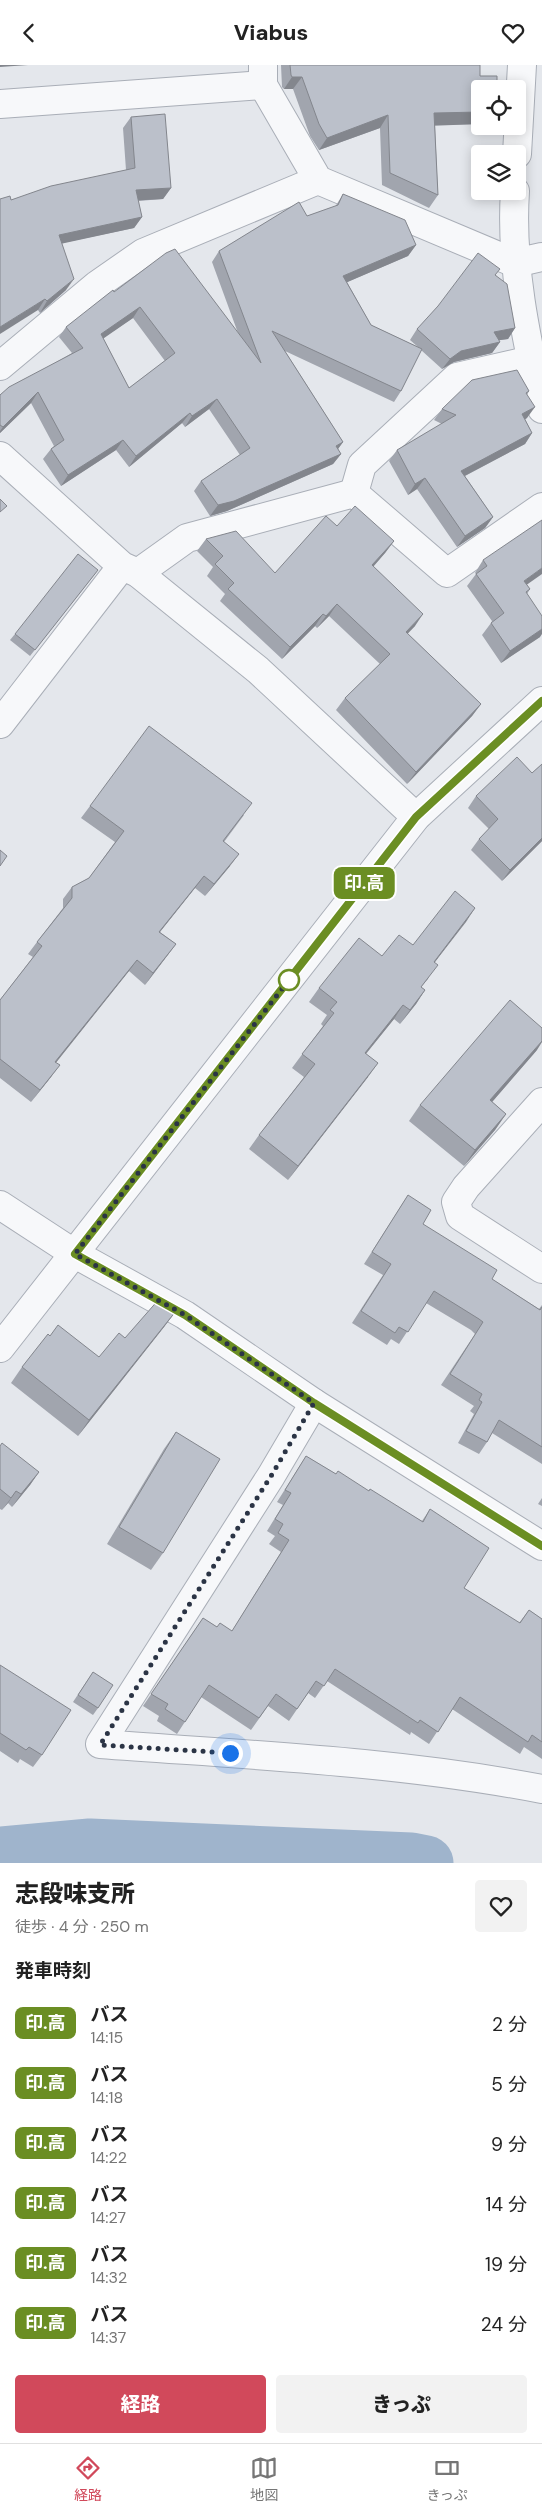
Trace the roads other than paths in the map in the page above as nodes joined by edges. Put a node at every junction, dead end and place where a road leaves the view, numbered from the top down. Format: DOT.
graph roads {
  1 [pos="263,75"];
  2 [pos="529,83"];
  3 [pos="0,103"];
  4 [pos="519,145"];
  5 [pos="318,180"];
  6 [pos="514,200"];
  7 [pos="542,257"];
  8 [pos="515,263"];
  9 [pos="531,360"];
  10 [pos="0,366"];
  11 [pos="542,409"];
  12 [pos="0,456"];
  13 [pos="354,493"];
  14 [pos="542,507"];
  15 [pos="130,570"];
  16 [pos="542,701"];
  17 [pos="0,724"];
  18 [pos="416,817"];
  19 [pos="542,1103"];
  20 [pos="0,1205"];
  21 [pos="75,1254"];
  22 [pos="542,1269"];
  23 [pos="0,1348"];
  24 [pos="314,1403"];
  25 [pos="542,1546"];
  26 [pos="542,1789"];
  1 -- 3 [label="street"];
  1 -- 5 [label="street"];
  2 -- 4 [label="street"];
  5 -- 8 [label="street"];
  5 -- 10 [label="street"];
  6 -- 8 [label="street"];
  7 -- 8 [label="street"];
  8 -- 9 [label="street"];
  9 -- 11 [label="street"];
  9 -- 13 [label="street"];
  12 -- 15 [label="street"];
  13 -- 14 [label="street"];
  13 -- 15 [label="street"];
  15 -- 17 [label="street"];
  15 -- 18 [label="street"];
  16 -- 18 [label="street"];
  18 -- 21 [label="street"];
  19 -- 22 [label="street"];
  20 -- 21 [label="street"];
  21 -- 23 [label="street"];
  21 -- 24 [label="street"];
  24 -- 25 [label="street"];
  24 -- 26 [label="street"];
}
